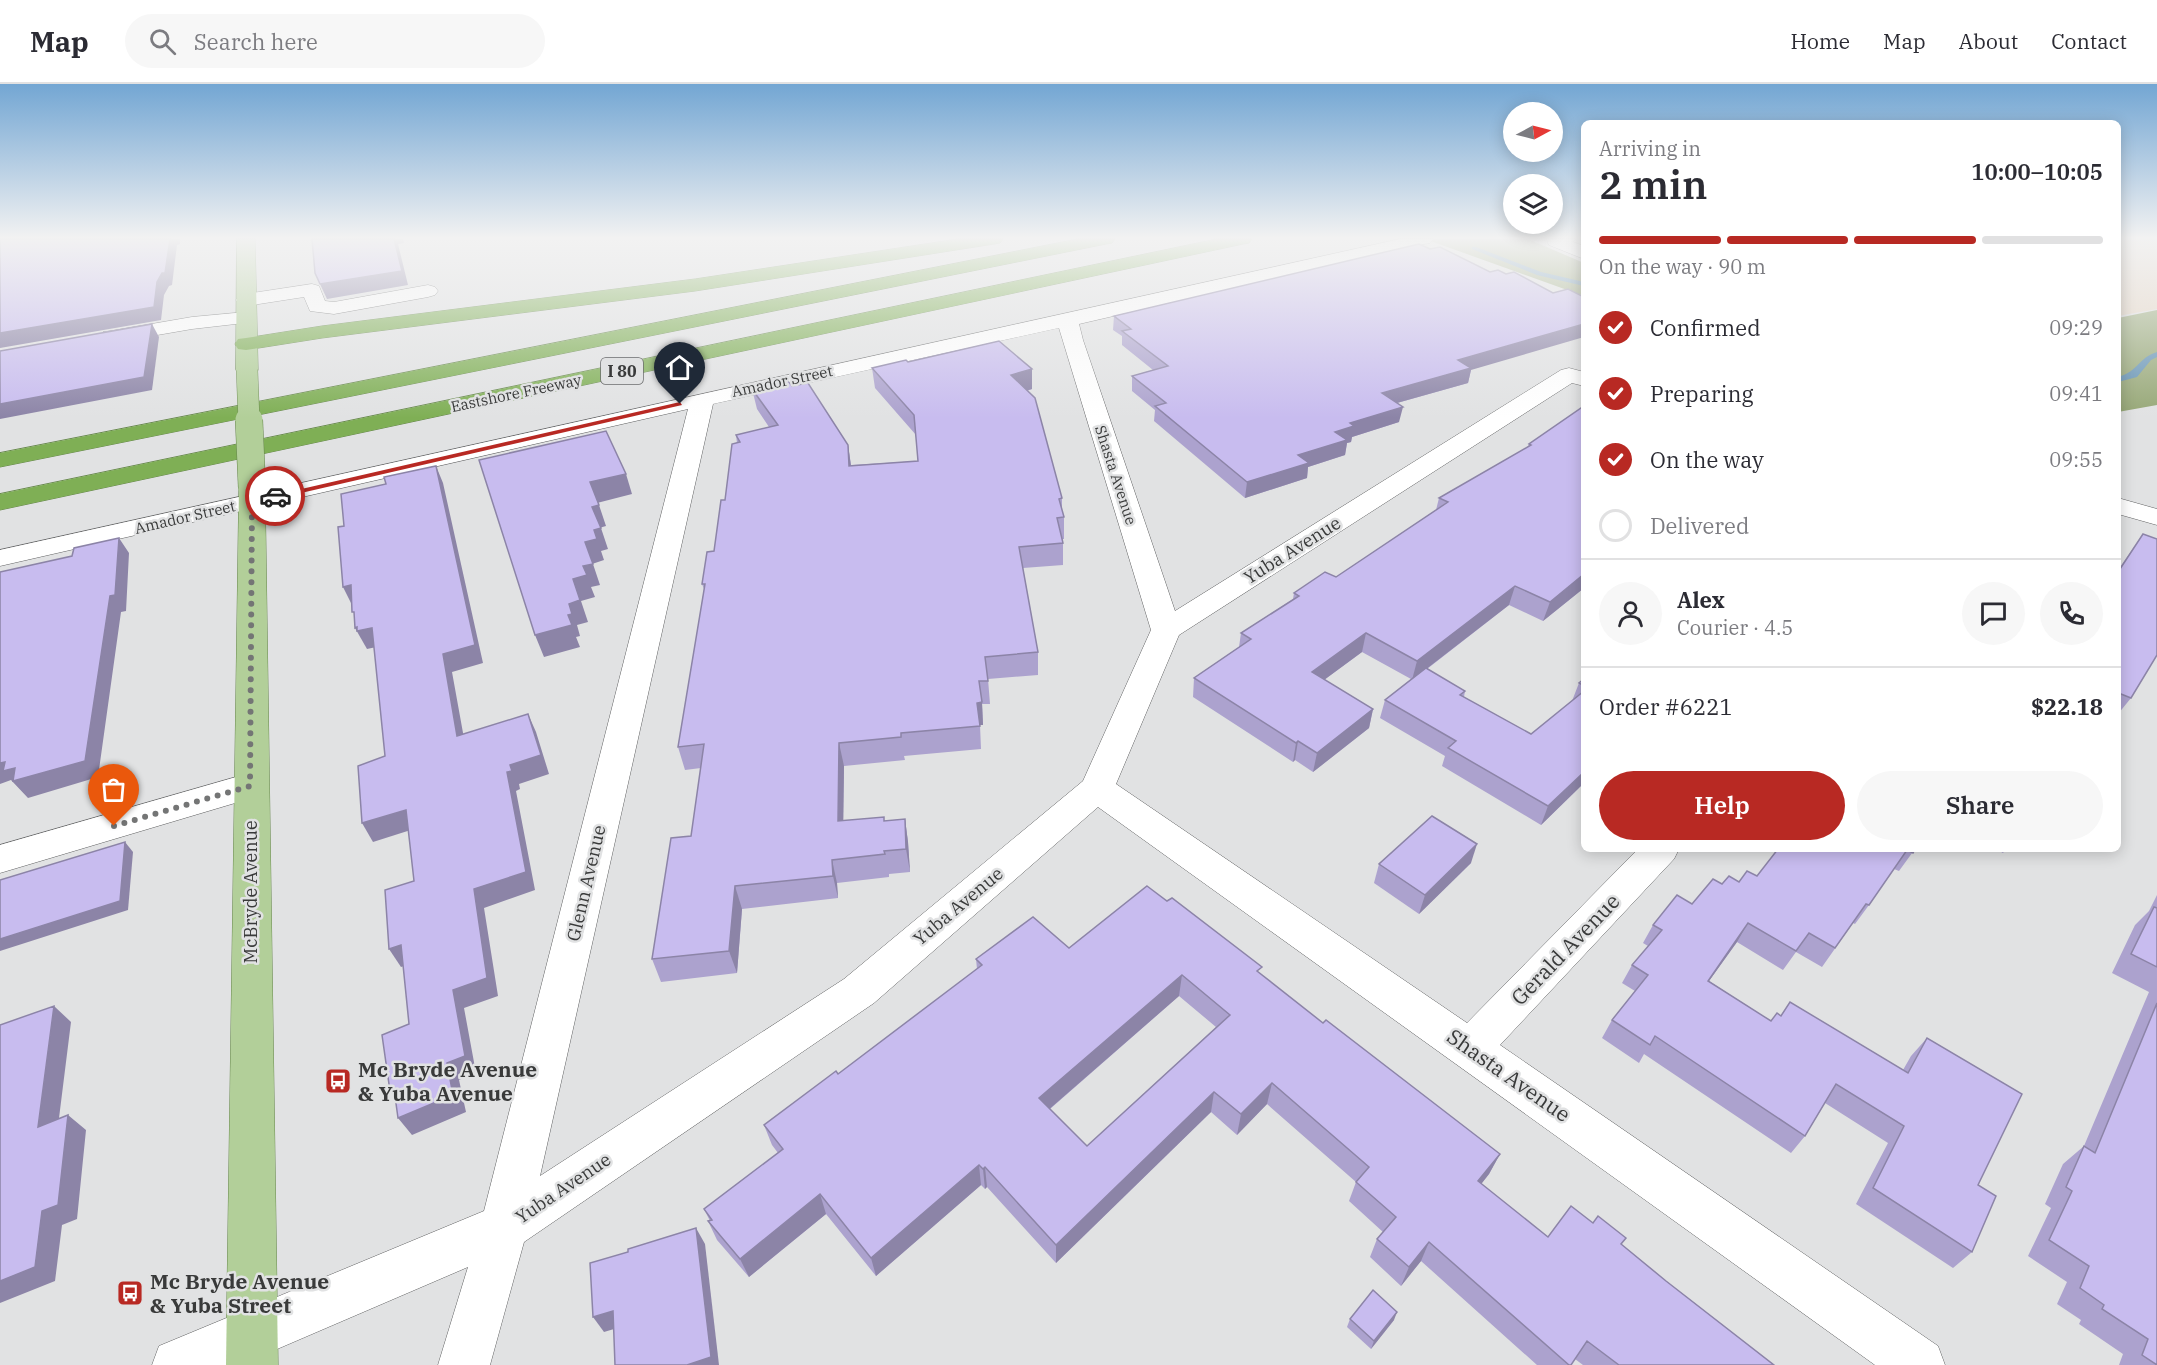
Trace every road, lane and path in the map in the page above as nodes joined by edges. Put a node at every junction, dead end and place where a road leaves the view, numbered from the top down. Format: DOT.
graph roads {
  1 [pos="246,299"];
  2 [pos="282,299"];
  3 [pos="315,299"];
  4 [pos="385,299"];
  5 [pos="586,299"];
  6 [pos="808,299"];
  7 [pos="961,299"];
  8 [pos="1161,299"];
  9 [pos="246,309"];
  10 [pos="1068,320"];
  11 [pos="90,341"];
  12 [pos="246,344"];
  13 [pos="1576,377"];
  14 [pos="702,399"];
  15 [pos="0,460"];
  16 [pos="252,495"];
  17 [pos="0,502"];
  18 [pos="2121,507"];
  19 [pos="2157,517"];
  20 [pos="0,558"];
  21 [pos="1166,630"];
  22 [pos="250,786"];
  23 [pos="1097,788"];
  24 [pos="1658,852"];
  25 [pos="0,859"];
  26 [pos="1470,1048"];
  27 [pos="504,1227"];
  28 [pos="251,1349"];
  29 [pos="178,1365"];
  30 [pos="464,1365"];
  31 [pos="1919,1365"];
  1 -- 9 [label="main road, McBryde Avenue"];
  2 -- 9 [label="street"];
  3 -- 4 [label="street"];
  5 -- 12 [label="highway"];
  6 -- 15 [label="highway, Eastshore Freeway / I 80"];
  7 -- 17 [label="highway, Eastshore Freeway / I 80"];
  8 -- 10 [label="street, Amador Street"];
  9 -- 11 [label="street"];
  9 -- 12 [label="main road, McBryde Avenue"];
  10 -- 14 [label="street, Amador Street"];
  10 -- 21 [label="street, Shasta Avenue"];
  12 -- 16 [label="main road, McBryde Avenue, bridge"];
  13 -- 21 [label="street, Yuba Avenue"];
  14 -- 16 [label="street, Amador Street"];
  14 -- 27 [label="street, Glenn Avenue"];
  16 -- 20 [label="street, Amador Street"];
  16 -- 22 [label="main road, McBryde Avenue"];
  18 -- 19 [label="street"];
  21 -- 23 [label="street, Yuba Avenue"];
  22 -- 25 [label="street"];
  22 -- 28 [label="main road, McBryde Avenue"];
  23 -- 26 [label="street, Shasta Avenue"];
  23 -- 27 [label="street, Yuba Avenue"];
  24 -- 26 [label="street, Gerald Avenue"];
  26 -- 31 [label="street, Shasta Avenue"];
  27 -- 28 [label="street, Yuba Avenue"];
  27 -- 30 [label="street, Glenn Avenue"];
  28 -- 29 [label="street, Yuba Avenue"];
}
